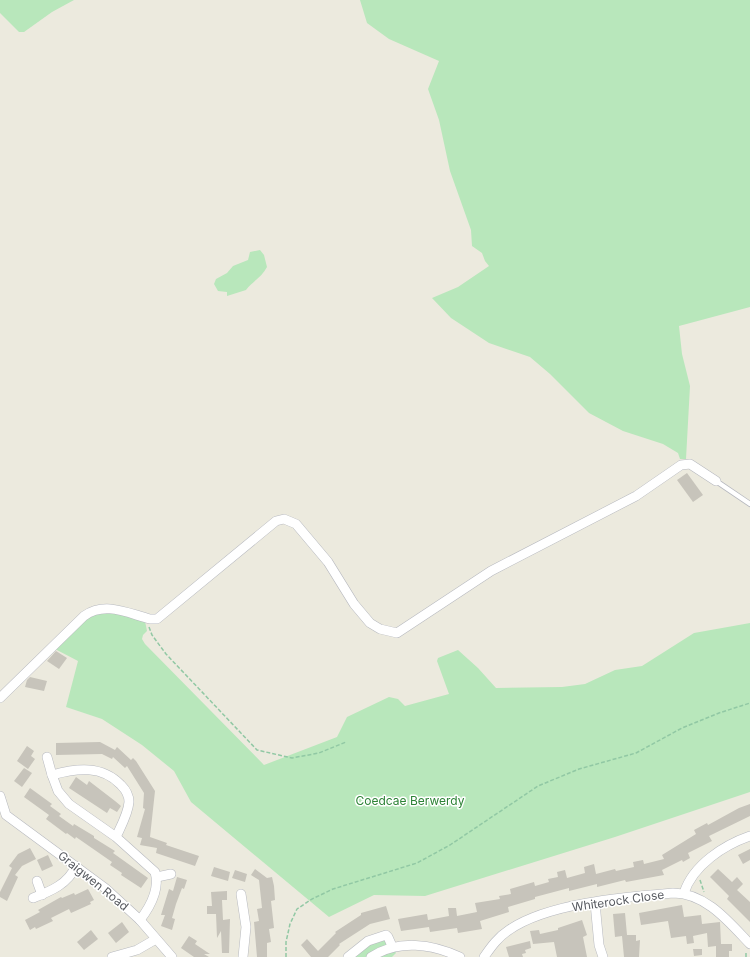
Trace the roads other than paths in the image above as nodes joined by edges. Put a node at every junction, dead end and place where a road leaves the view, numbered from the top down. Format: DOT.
graph roads {
  1 [pos="716,481"];
  2 [pos="750,504"];
  3 [pos="0,698"];
  4 [pos="47,757"];
  5 [pos="52,775"];
  6 [pos="0,796"];
  7 [pos="116,836"];
  8 [pos="750,836"];
  9 [pos="76,866"];
  10 [pos="171,874"];
  11 [pos="157,877"];
  12 [pos="37,881"];
  13 [pos="684,893"];
  14 [pos="241,894"];
  15 [pos="595,903"];
  16 [pos="140,920"];
  17 [pos="156,939"];
  18 [pos="750,944"];
  19 [pos="392,946"];
  20 [pos="112,957"];
  21 [pos="172,957"];
  22 [pos="242,957"];
  23 [pos="348,957"];
  24 [pos="371,957"];
  25 [pos="460,957"];
  26 [pos="484,957"];
  27 [pos="603,957"];
  1 -- 2 [label="lane"];
  1 -- 3 [label="street"];
  4 -- 5 [label="street"];
  5 -- 7 [label="street"];
  5 -- 7 [label="street"];
  6 -- 9 [label="street, Graigwen Road"];
  7 -- 11 [label="street"];
  8 -- 13 [label="street"];
  9 -- 12 [label="street"];
  9 -- 16 [label="street, Graigwen Road"];
  10 -- 11 [label="street"];
  11 -- 16 [label="street"];
  13 -- 15 [label="street, Whiterock Close"];
  13 -- 18 [label="street, Whiterock Close"];
  14 -- 22 [label="street"];
  15 -- 26 [label="street, Whiterock Close"];
  15 -- 27 [label="street"];
  16 -- 17 [label="street, Graigwen Road"];
  17 -- 20 [label="street"];
  17 -- 21 [label="street, Graigwen Road"];
  19 -- 23 [label="street"];
  19 -- 24 [label="street"];
  19 -- 25 [label="street"];
}
